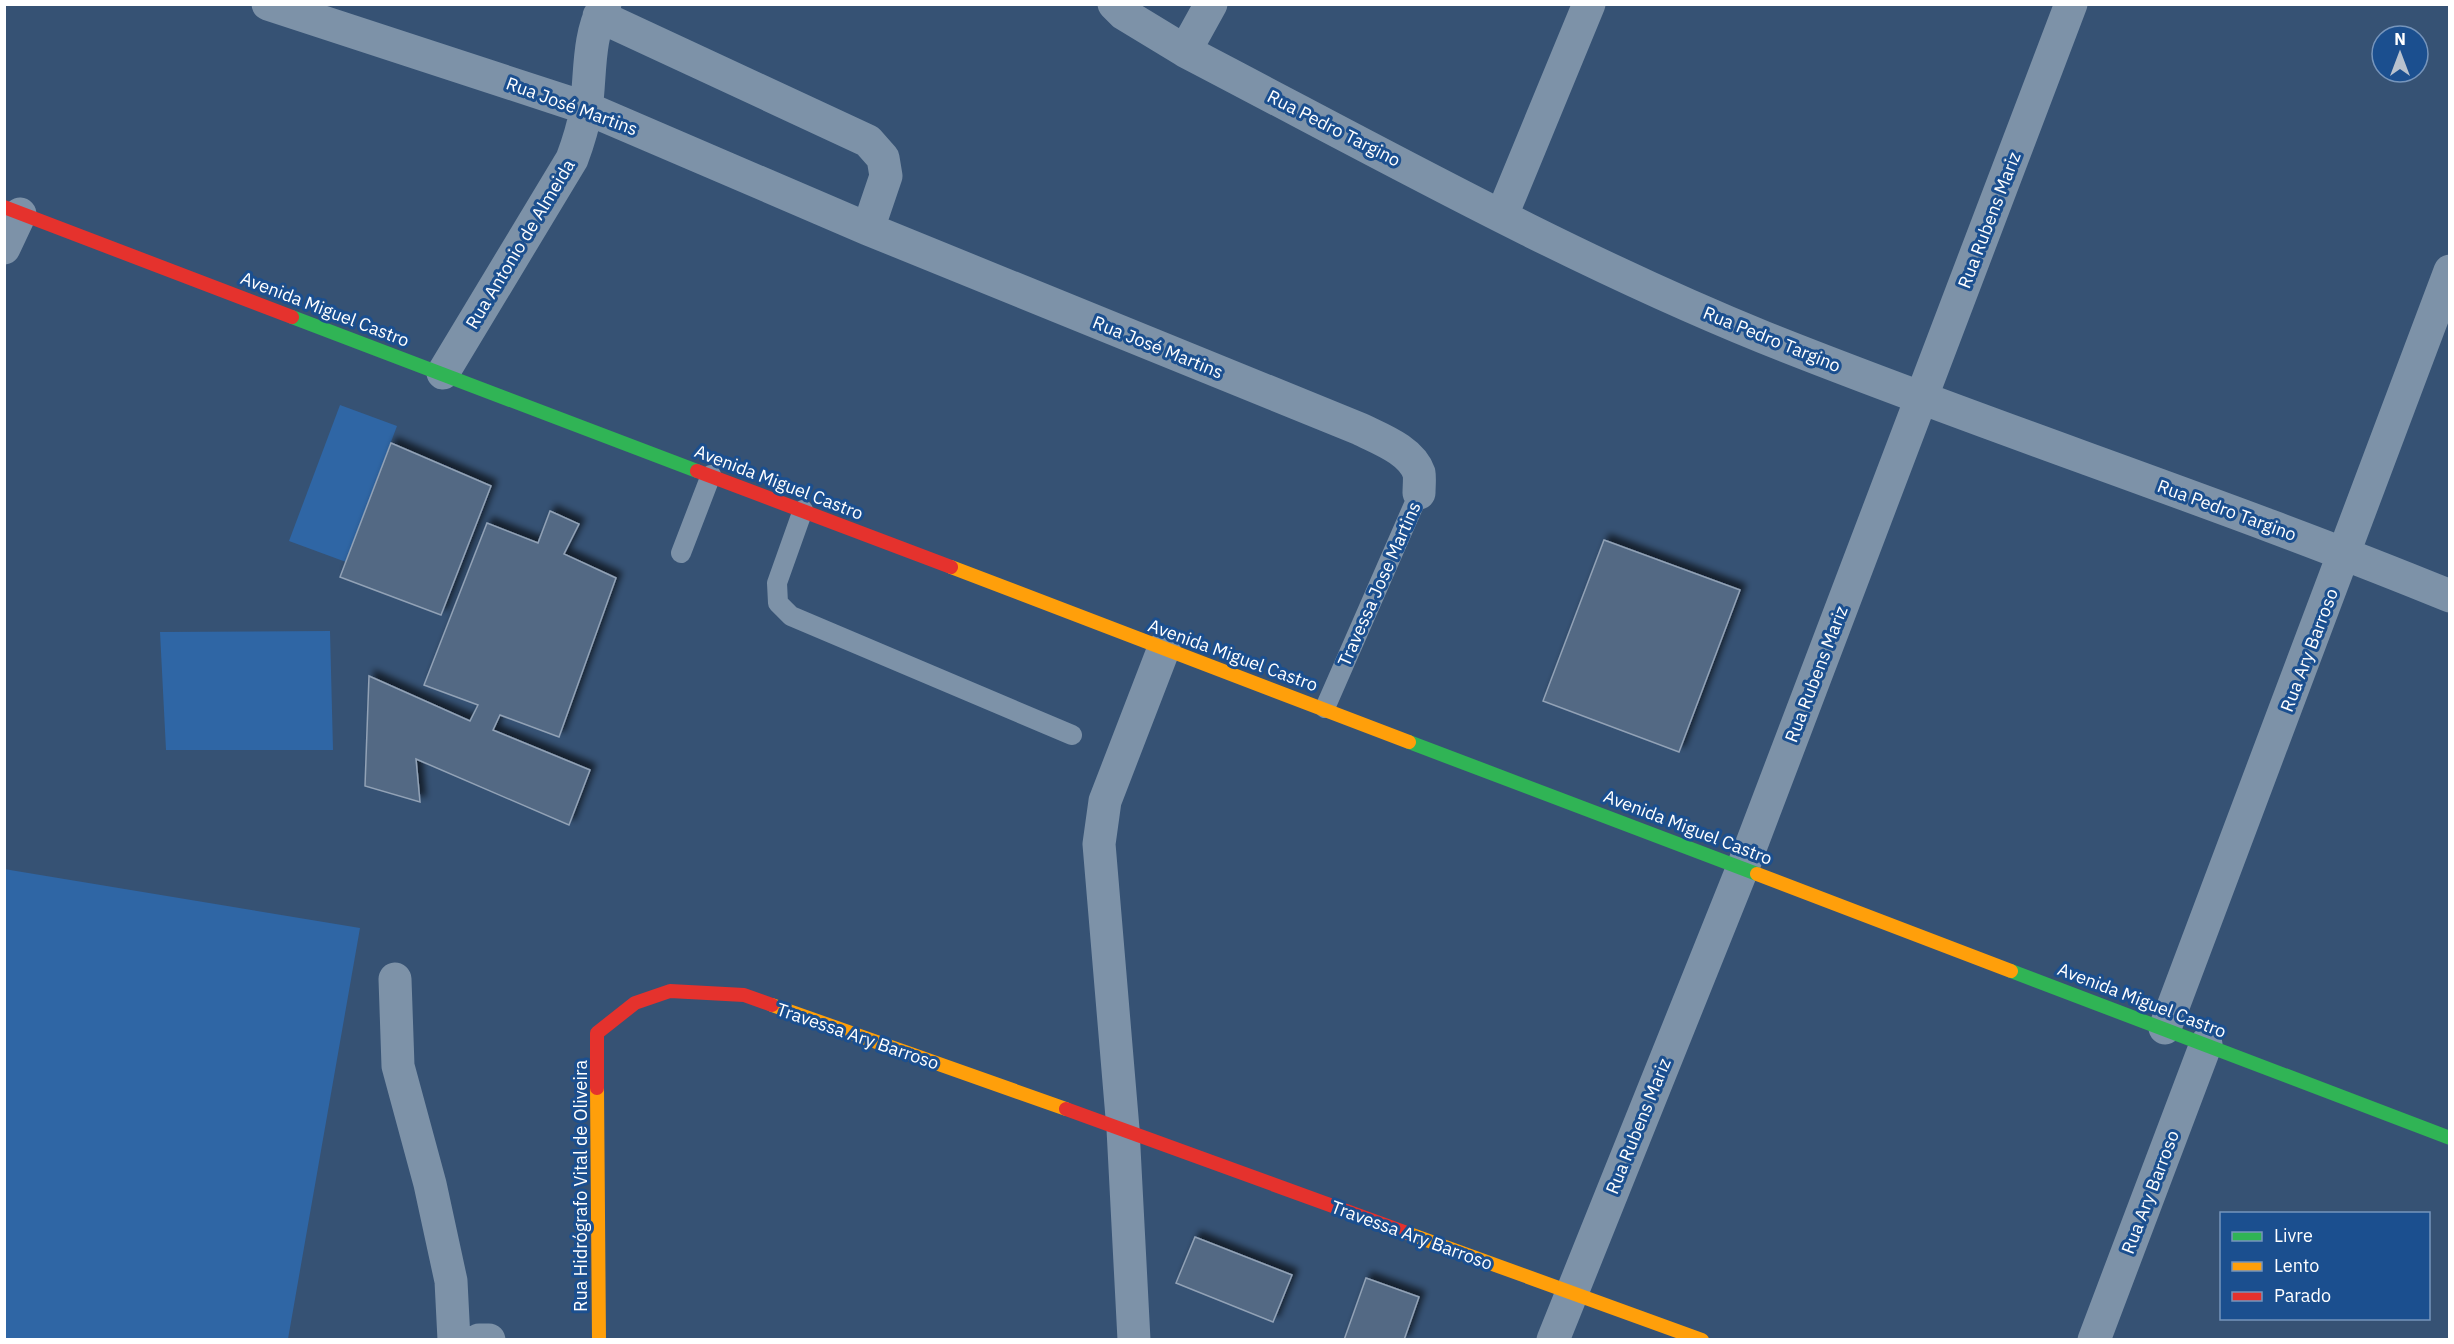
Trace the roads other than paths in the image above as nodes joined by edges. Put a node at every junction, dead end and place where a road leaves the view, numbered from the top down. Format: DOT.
graph roads {
  1 [pos="268,4"];
  2 [pos="1211,4"];
  3 [pos="1590,4"];
  4 [pos="2071,4"];
  5 [pos="602,10"];
  6 [pos="1119,10"];
  7 [pos="1185,51"];
  8 [pos="586,108"];
  9 [pos="12,211"];
  10 [pos="1502,215"];
  11 [pos="868,229"];
  12 [pos="4,248"];
  13 [pos="2450,271"];
  14 [pos="443,373"];
  15 [pos="1921,398"];
  16 [pos="711,475"];
  17 [pos="1419,493"];
  18 [pos="803,510"];
  19 [pos="681,553"];
  20 [pos="2345,553"];
  21 [pos="2450,596"];
  22 [pos="1164,648"];
  23 [pos="1325,708"];
  24 [pos="1072,735"];
  25 [pos="1743,867"];
  26 [pos="395,979"];
  27 [pos="2165,1028"];
  28 [pos="597,1033"];
  29 [pos="2206,1044"];
  30 [pos="1123,1129"];
  31 [pos="2450,1138"];
  32 [pos="1570,1293"];
  33 [pos="453,1340"];
  34 [pos="479,1340"];
  35 [pos="489,1340"];
  36 [pos="599,1340"];
  37 [pos="1134,1340"];
  38 [pos="1552,1340"];
  39 [pos="1702,1340"];
  40 [pos="2094,1340"];
  1 -- 8 [label="street, Rua José Martins"];
  2 -- 7 [label="street"];
  3 -- 10 [label="street"];
  4 -- 15 [label="street, Rua Rubens Mariz"];
  5 -- 8 [label="street, Rua Antonio de Almeida"];
  5 -- 11 [label="street"];
  6 -- 7 [label="street, Rua Pedro Targino"];
  7 -- 10 [label="street, Rua Pedro Targino"];
  8 -- 11 [label="street, Rua José Martins"];
  8 -- 14 [label="street, Rua Antonio de Almeida"];
  9 -- 12 [label="street"];
  9 -- 14 [label="main road, Avenida Miguel Castro"];
  10 -- 15 [label="street, Rua Pedro Targino"];
  11 -- 17 [label="street, Rua José Martins"];
  13 -- 20 [label="street, Rua Ary Barroso"];
  14 -- 16 [label="main road, Avenida Miguel Castro"];
  15 -- 20 [label="street, Rua Pedro Targino"];
  15 -- 25 [label="street, Rua Rubens Mariz"];
  16 -- 18 [label="main road, Avenida Miguel Castro"];
  16 -- 19 [label="lane"];
  17 -- 23 [label="lane, Travessa Jose Martins"];
  18 -- 22 [label="main road, Avenida Miguel Castro"];
  18 -- 24 [label="lane"];
  20 -- 21 [label="street, Rua Pedro Targino"];
  20 -- 27 [label="street, Rua Ary Barroso"];
  22 -- 23 [label="main road, Avenida Miguel Castro"];
  22 -- 30 [label="street"];
  23 -- 25 [label="main road, Avenida Miguel Castro"];
  25 -- 27 [label="main road, Avenida Miguel Castro"];
  25 -- 32 [label="street, Rua Rubens Mariz"];
  26 -- 33 [label="street"];
  27 -- 29 [label="main road, Avenida Miguel Castro"];
  28 -- 30 [label="main road, Travessa Ary Barroso"];
  28 -- 36 [label="main road, Rua Hidrógrafo Vital de Oliveira"];
  29 -- 31 [label="main road, Avenida Miguel Castro"];
  29 -- 40 [label="street, Rua Ary Barroso"];
  30 -- 32 [label="main road, Travessa Ary Barroso"];
  30 -- 37 [label="street"];
  32 -- 38 [label="street, Rua Rubens Mariz"];
  32 -- 39 [label="main road, Travessa Ary Barroso"];
  34 -- 35 [label="street"];
}
